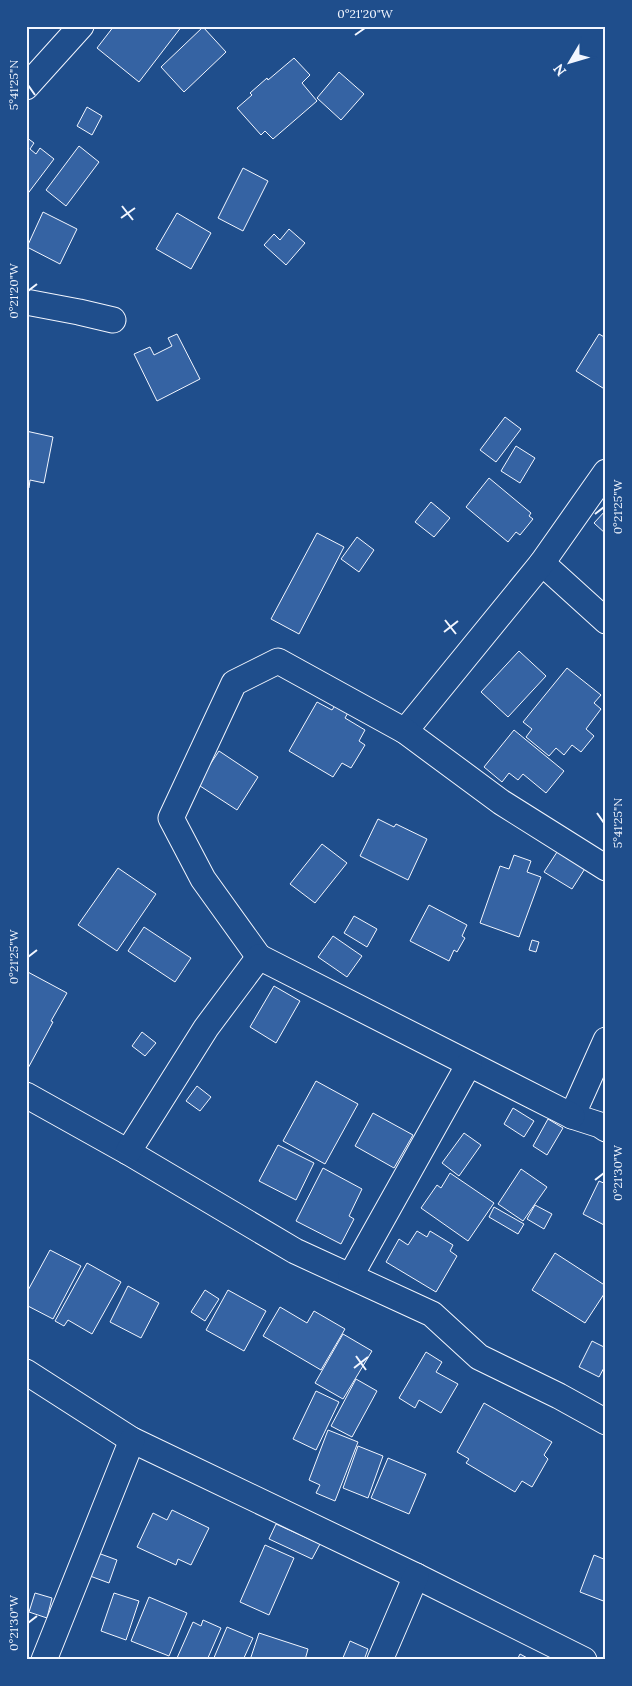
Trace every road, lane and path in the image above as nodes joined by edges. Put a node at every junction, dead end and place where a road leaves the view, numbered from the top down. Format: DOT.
graph roads {
  1 [pos="80,26"];
  2 [pos="26,87"];
  3 [pos="26,302"];
  4 [pos="113,320"];
  5 [pos="606,472"];
  6 [pos="542,563"];
  7 [pos="606,621"];
  8 [pos="405,731"];
  9 [pos="606,868"];
  10 [pos="259,957"];
  11 [pos="606,1040"];
  12 [pos="469,1064"];
  13 [pos="26,1096"];
  14 [pos="572,1116"];
  15 [pos="606,1129"];
  16 [pos="128,1152"];
  17 [pos="350,1275"];
  18 [pos="26,1372"];
  19 [pos="606,1422"];
  20 [pos="132,1440"];
  21 [pos="416,1576"];
  22 [pos="44,1660"];
  23 [pos="380,1660"];
  24 [pos="584,1660"];
  1 -- 2 [label="street"];
  3 -- 4 [label="street"];
  5 -- 6 [label="street"];
  6 -- 7 [label="street"];
  6 -- 8 [label="street"];
  8 -- 9 [label="street"];
  8 -- 10 [label="street"];
  10 -- 12 [label="street"];
  10 -- 16 [label="street"];
  11 -- 14 [label="street"];
  12 -- 14 [label="street"];
  12 -- 17 [label="street"];
  13 -- 16 [label="street"];
  14 -- 15 [label="street"];
  16 -- 17 [label="street"];
  17 -- 19 [label="street"];
  18 -- 20 [label="street"];
  20 -- 21 [label="street"];
  20 -- 22 [label="street"];
  21 -- 23 [label="street"];
  21 -- 24 [label="street"];
}
